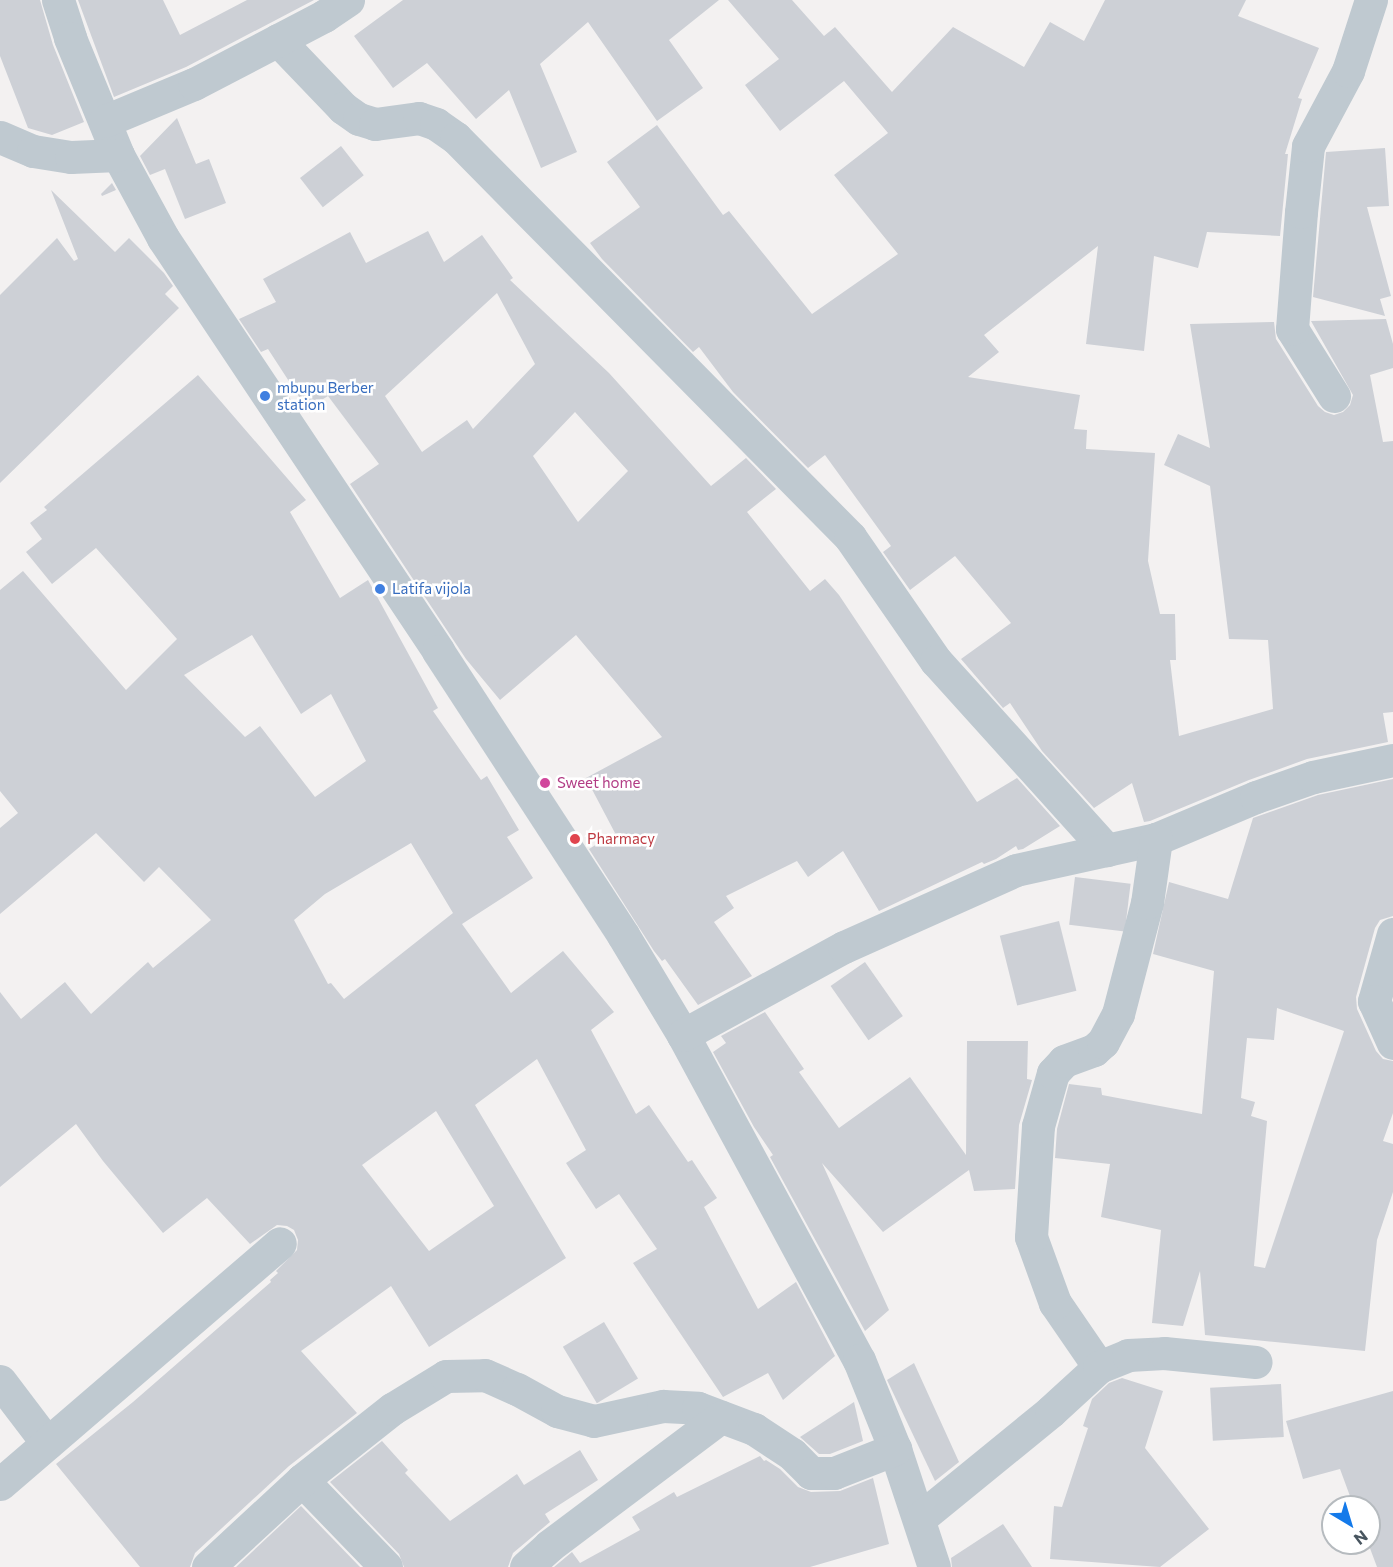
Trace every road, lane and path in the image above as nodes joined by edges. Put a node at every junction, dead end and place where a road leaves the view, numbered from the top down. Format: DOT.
graph roads {
  1 [pos="58,0"];
  2 [pos="348,0"];
  3 [pos="1371,0"];
  4 [pos="278,40"];
  5 [pos="105,121"];
  6 [pos="0,137"];
  7 [pos="118,155"];
  8 [pos="1334,396"];
  9 [pos="1393,760"];
  10 [pos="1156,839"];
  11 [pos="1107,850"];
  12 [pos="1393,934"];
  13 [pos="683,1035"];
  14 [pos="1393,1043"];
  15 [pos="280,1243"];
  16 [pos="1256,1362"];
  17 [pos="1099,1367"];
  18 [pos="0,1381"];
  19 [pos="721,1417"];
  20 [pos="47,1443"];
  21 [pos="895,1449"];
  22 [pos="302,1480"];
  23 [pos="0,1484"];
  24 [pos="920,1518"];
  25 [pos="208,1567"];
  26 [pos="386,1567"];
  27 [pos="526,1567"];
  28 [pos="934,1567"];
  1 -- 5 [label="street"];
  2 -- 4 [label="street"];
  3 -- 8 [label="street"];
  4 -- 5 [label="street"];
  4 -- 11 [label="street"];
  5 -- 7 [label="street"];
  6 -- 7 [label="street"];
  7 -- 13 [label="street"];
  9 -- 10 [label="street"];
  10 -- 11 [label="street"];
  10 -- 17 [label="street"];
  11 -- 13 [label="street"];
  12 -- 14 [label="street"];
  13 -- 21 [label="street"];
  15 -- 20 [label="street"];
  16 -- 17 [label="street"];
  17 -- 24 [label="street"];
  18 -- 20 [label="street"];
  19 -- 21 [label="street"];
  19 -- 22 [label="street"];
  19 -- 27 [label="street"];
  20 -- 23 [label="street"];
  21 -- 24 [label="street"];
  22 -- 25 [label="street"];
  22 -- 26 [label="street"];
  24 -- 28 [label="street"];
}
